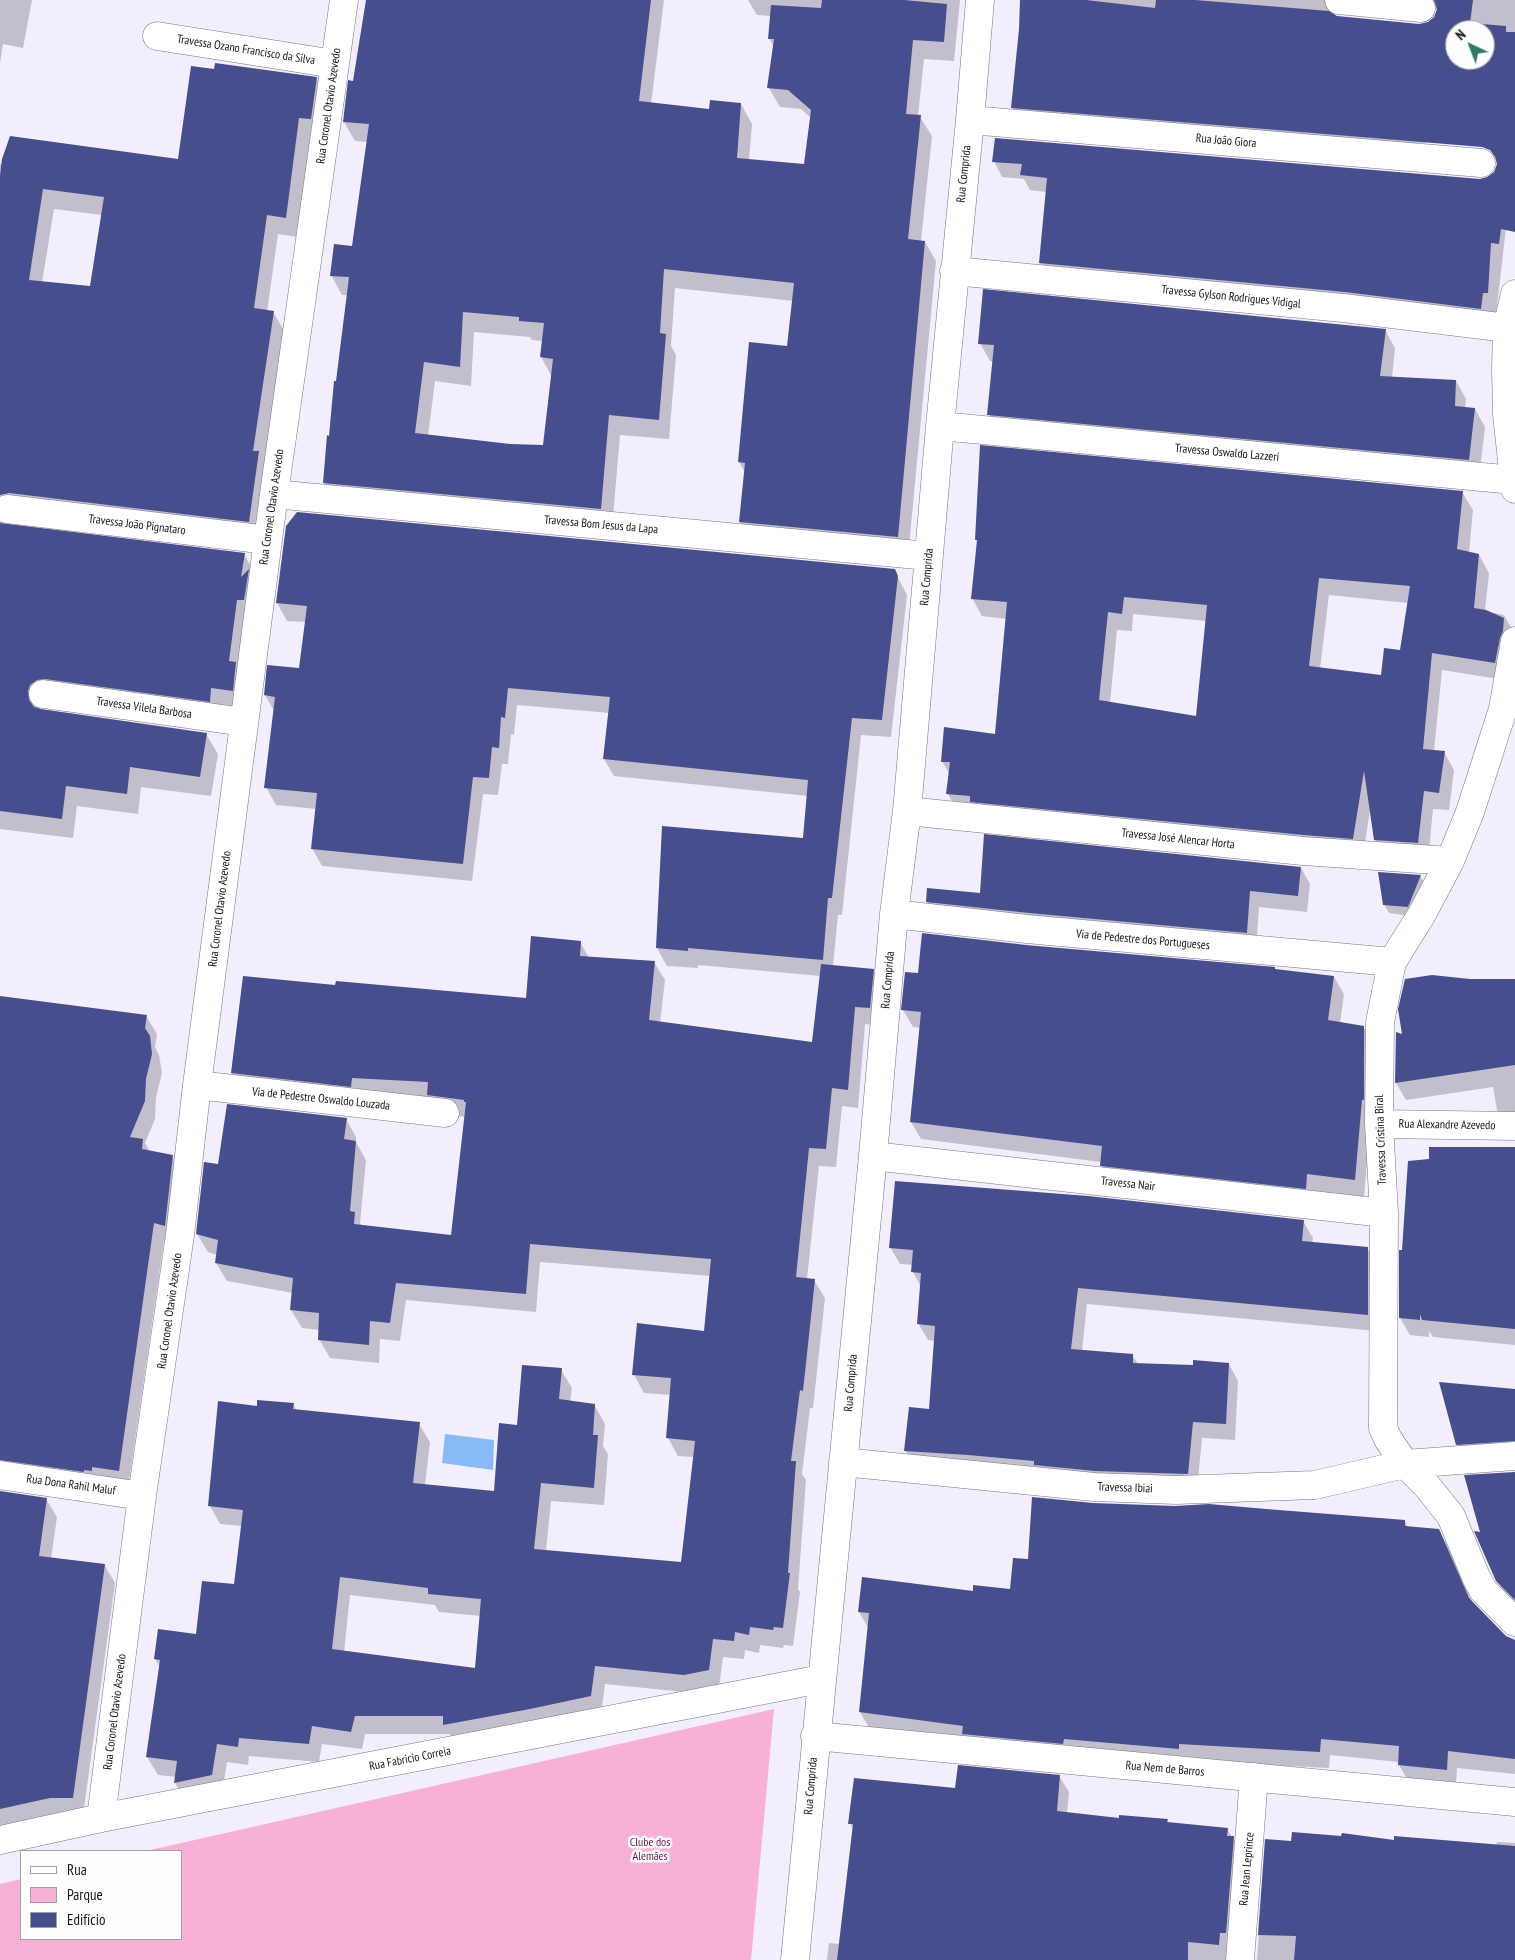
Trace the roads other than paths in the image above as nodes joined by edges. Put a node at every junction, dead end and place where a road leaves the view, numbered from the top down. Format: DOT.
graph roads {
  1 [pos="344,0"];
  2 [pos="980,0"];
  3 [pos="1338,0"];
  4 [pos="1422,8"];
  5 [pos="157,36"];
  6 [pos="335,64"];
  7 [pos="970,120"];
  8 [pos="1481,163"];
  9 [pos="954,271"];
  10 [pos="1515,294"];
  11 [pos="1507,328"];
  12 [pos="940,426"];
  13 [pos="1515,484"];
  14 [pos="274,494"];
  15 [pos="7,509"];
  16 [pos="268,540"];
  17 [pos="928,556"];
  18 [pos="1515,641"];
  19 [pos="44,694"];
  20 [pos="244,722"];
  21 [pos="907,811"];
  22 [pos="1450,860"];
  23 [pos="894,914"];
  24 [pos="1392,962"];
  25 [pos="196,1085"];
  26 [pos="445,1113"];
  27 [pos="1378,1124"];
  28 [pos="1515,1126"];
  29 [pos="873,1156"];
  30 [pos="1384,1212"];
  31 [pos="1515,1456"];
  32 [pos="843,1462"];
  33 [pos="1405,1464"];
  34 [pos="0,1475"];
  35 [pos="142,1496"];
  36 [pos="1515,1622"];
  37 [pos="821,1679"];
  38 [pos="815,1736"];
  39 [pos="1254,1777"];
  40 [pos="1515,1802"];
  41 [pos="101,1818"];
  42 [pos="0,1840"];
  43 [pos="794,1960"];
  44 [pos="1240,1960"];
  1 -- 6 [label="street, Rua Coronel Otavio Azevedo"];
  2 -- 7 [label="street, Rua Comprida"];
  3 -- 4 [label="street"];
  5 -- 6 [label="street, Travessa Ozano Francisco da Silva"];
  6 -- 14 [label="street, Rua Coronel Otavio Azevedo"];
  7 -- 8 [label="street, Rua João Giora"];
  7 -- 9 [label="street, Rua Comprida"];
  9 -- 11 [label="street, Travessa Gylson Rodrigues Vidigal"];
  9 -- 12 [label="street, Rua Comprida"];
  10 -- 11 [label="street"];
  11 -- 13 [label="street"];
  12 -- 13 [label="street, Travessa Oswaldo Lazzeri"];
  12 -- 17 [label="street, Rua Comprida"];
  14 -- 16 [label="street, Rua Coronel Otavio Azevedo"];
  14 -- 17 [label="street, Travessa Bom Jesus da Lapa"];
  15 -- 16 [label="street, Travessa João Pignataro"];
  16 -- 20 [label="street, Rua Coronel Otavio Azevedo"];
  17 -- 21 [label="street, Rua Comprida"];
  18 -- 22 [label="street, Travessa Cristina Biral"];
  19 -- 20 [label="street, Travessa Vilela Barbosa"];
  20 -- 25 [label="street, Rua Coronel Otavio Azevedo"];
  21 -- 22 [label="street, Travessa José Alencar Horta"];
  21 -- 23 [label="street, Rua Comprida"];
  22 -- 24 [label="street, Travessa Cristina Biral"];
  23 -- 24 [label="street, Via de Pedestre dos Portugueses"];
  23 -- 29 [label="street, Rua Comprida"];
  24 -- 27 [label="street, Travessa Cristina Biral"];
  25 -- 26 [label="street, Via de Pedestre Oswaldo Louzada"];
  25 -- 35 [label="street, Rua Coronel Otavio Azevedo"];
  27 -- 28 [label="street, Rua Alexandre Azevedo"];
  27 -- 30 [label="street, Travessa Cristina Biral"];
  29 -- 30 [label="street, Travessa Nair"];
  29 -- 32 [label="street, Rua Comprida"];
  30 -- 33 [label="street, Travessa Cristina Biral"];
  31 -- 33 [label="street, Travessa Ibiai"];
  32 -- 33 [label="street, Travessa Ibiai"];
  32 -- 37 [label="street, Rua Comprida"];
  33 -- 36 [label="street, Travessa Cristina Biral"];
  34 -- 35 [label="street, Rua Dona Rahil Maluf"];
  35 -- 41 [label="street, Rua Coronel Otavio Azevedo"];
  37 -- 38 [label="street, Rua Comprida"];
  37 -- 41 [label="street, Rua Fabricio Correia"];
  38 -- 39 [label="street, Rua Nem de Barros"];
  38 -- 43 [label="street, Rua Comprida"];
  39 -- 40 [label="street, Rua Nem de Barros"];
  39 -- 44 [label="street, Rua Jean Leprince"];
  41 -- 42 [label="street, Rua Fabricio Correia"];
}
